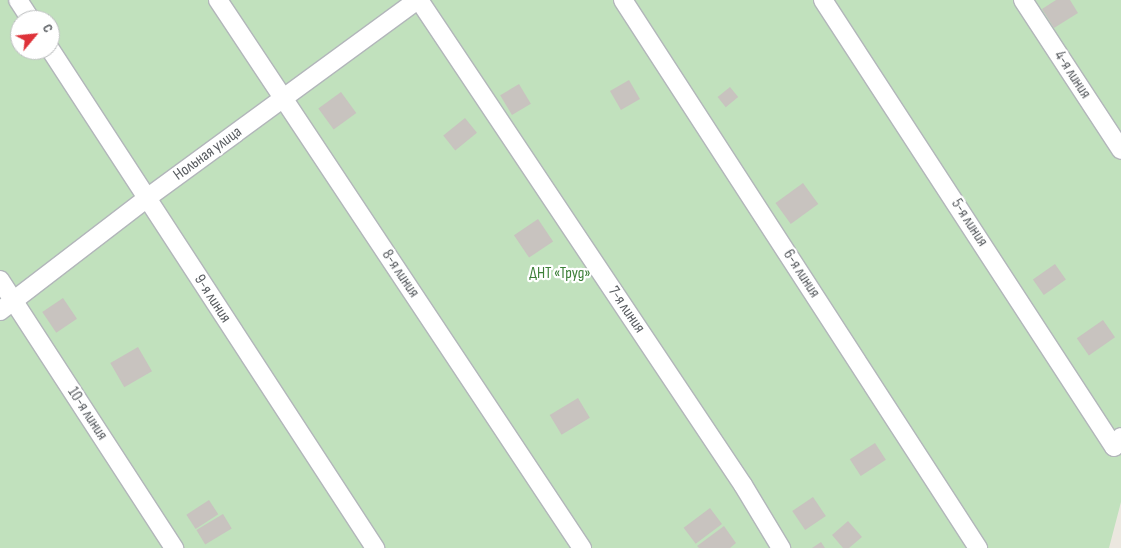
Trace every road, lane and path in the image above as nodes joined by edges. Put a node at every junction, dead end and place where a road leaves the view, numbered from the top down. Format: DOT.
graph roads {
  1 [pos="218,0"];
  2 [pos="419,0"];
  3 [pos="623,0"];
  4 [pos="823,0"];
  5 [pos="1023,0"];
  6 [pos="57,60"];
  7 [pos="284,100"];
  8 [pos="1121,150"];
  9 [pos="147,198"];
  10 [pos="0,280"];
  11 [pos="14,300"];
  12 [pos="0,311"];
  13 [pos="1117,442"];
  14 [pos="174,548"];
  15 [pos="375,548"];
  16 [pos="582,548"];
  17 [pos="780,548"];
  18 [pos="978,548"];
  1 -- 7 [label="street, 8-я линия"];
  2 -- 7 [label="street, Нольная улица"];
  2 -- 17 [label="street, 7-я линия"];
  3 -- 18 [label="street, 6-я линия"];
  4 -- 13 [label="street, 5-я линия"];
  5 -- 8 [label="street, 4-я линия"];
  6 -- 9 [label="street, 9-я линия"];
  7 -- 9 [label="street, Нольная улица"];
  7 -- 16 [label="street, 8-я линия"];
  9 -- 11 [label="street, Нольная улица"];
  9 -- 15 [label="street, 9-я линия"];
  10 -- 11 [label="street, 10-я линия"];
  11 -- 12 [label="street, Нольная улица"];
  11 -- 14 [label="street, 10-я линия"];
}
